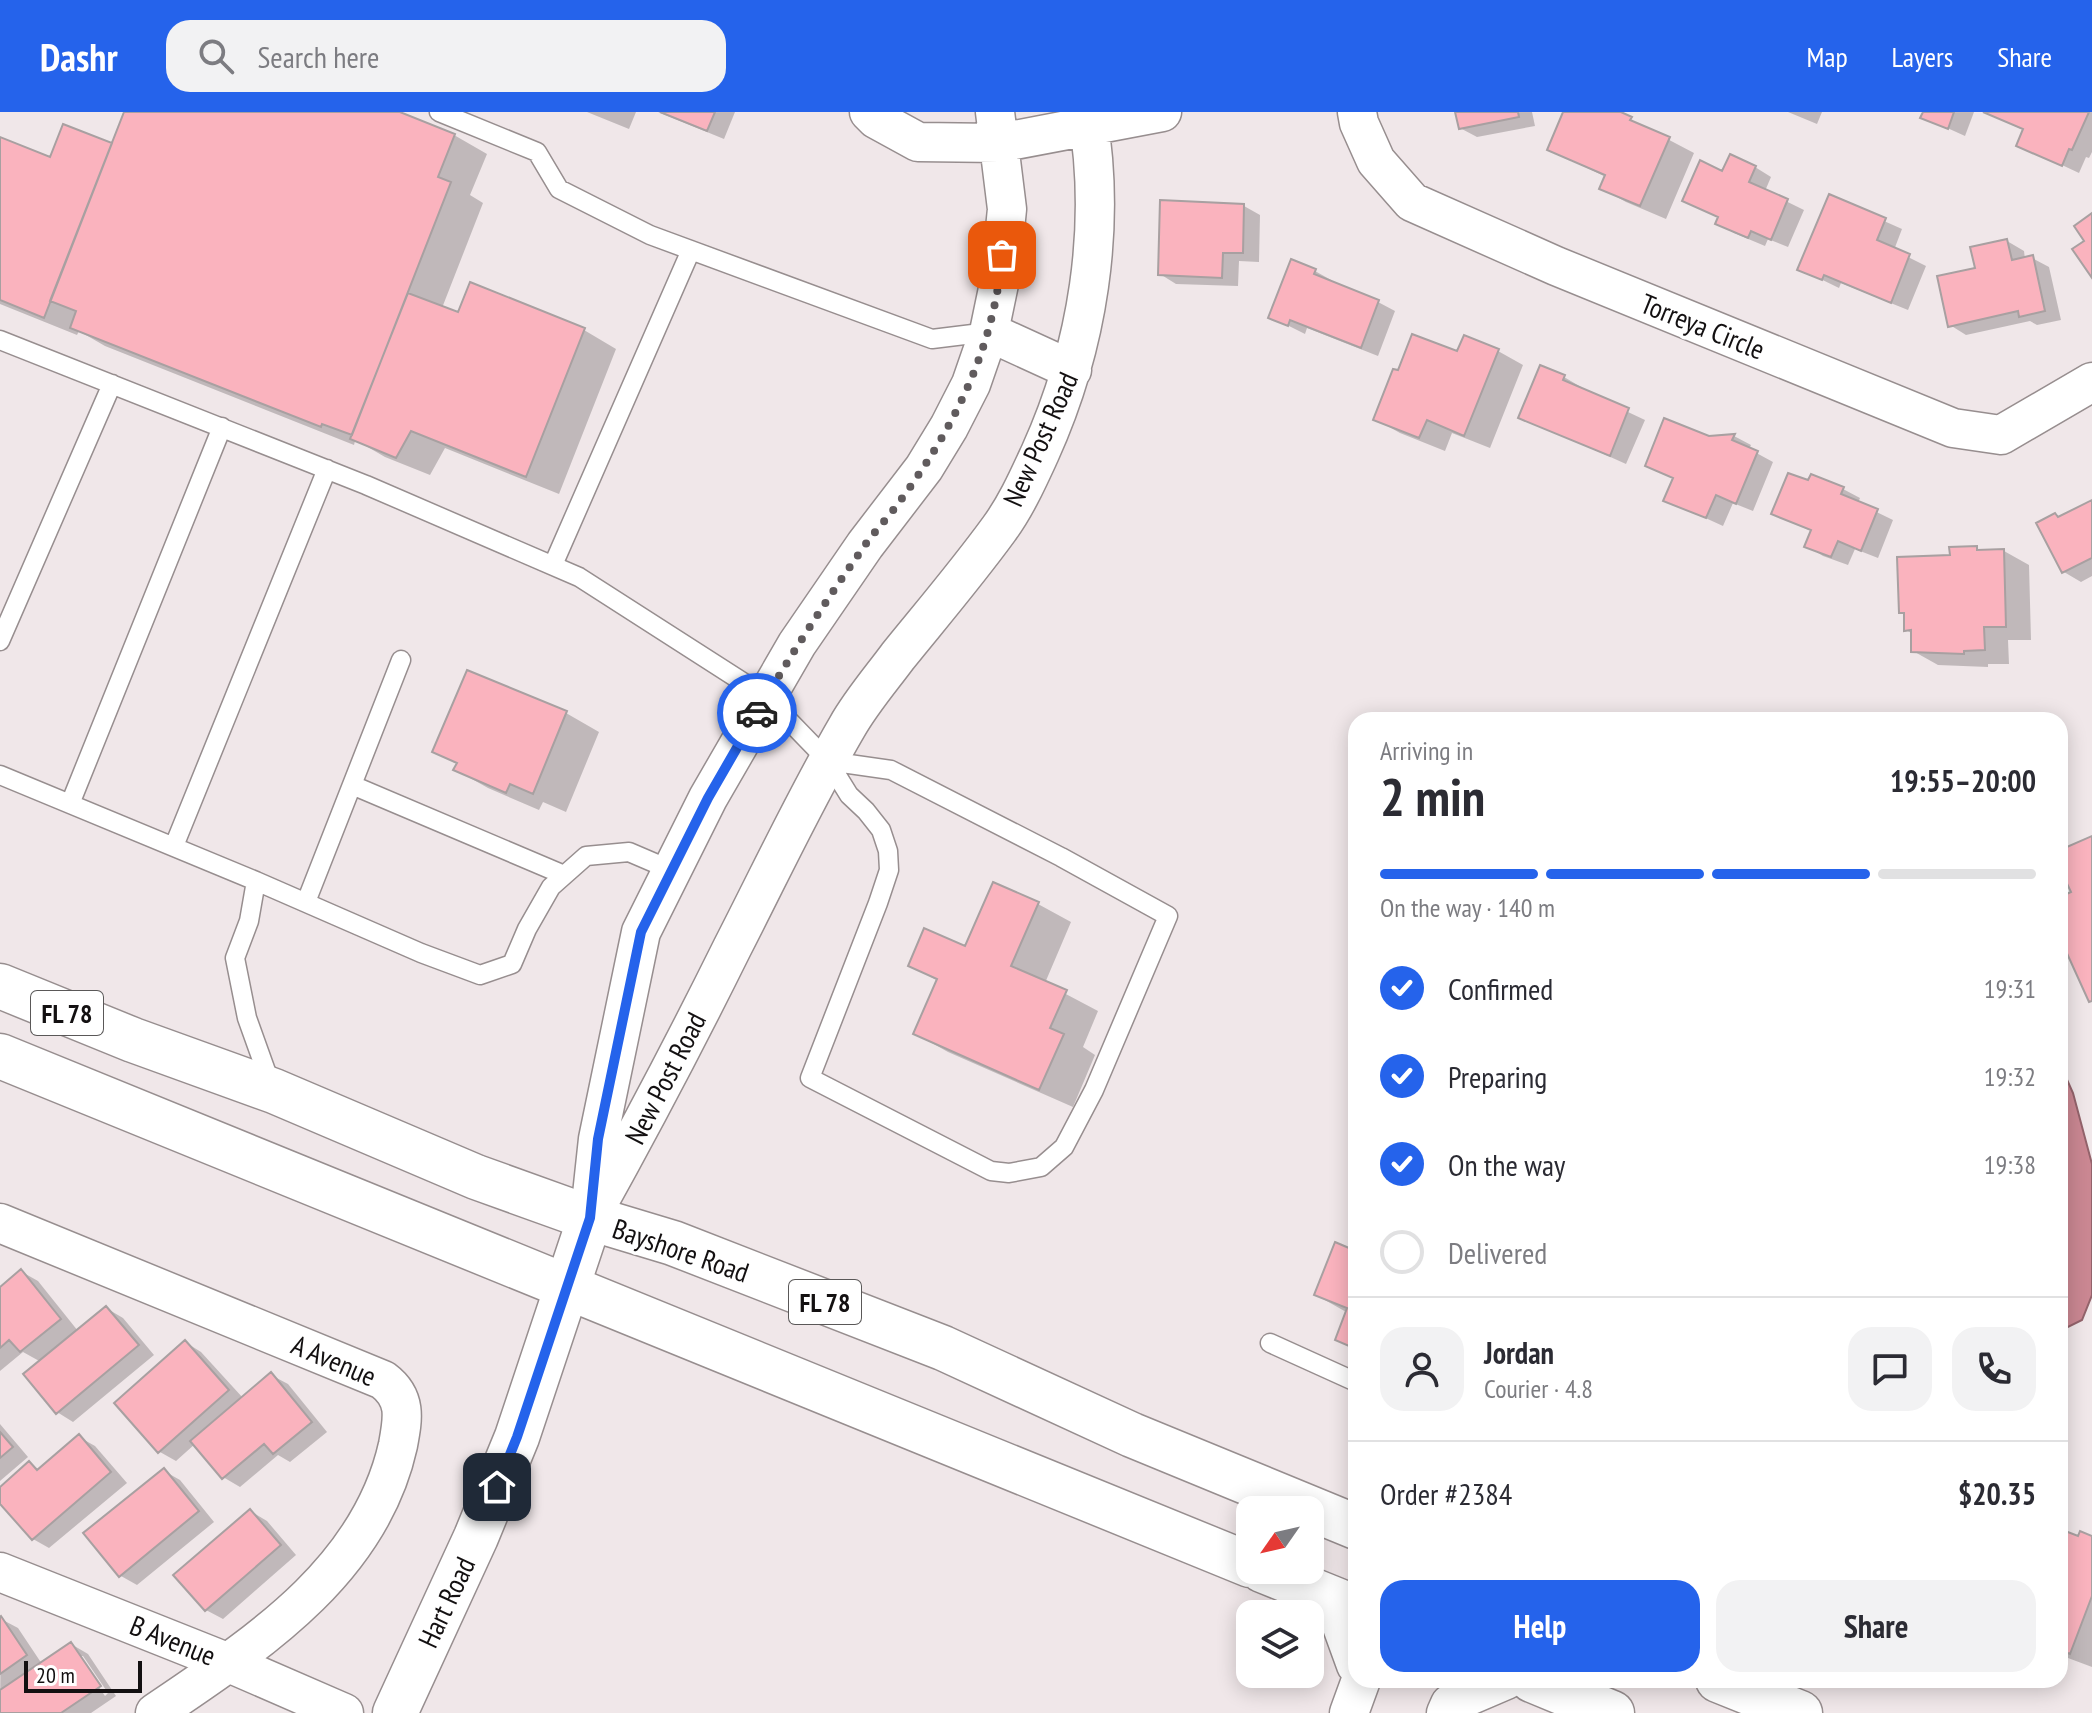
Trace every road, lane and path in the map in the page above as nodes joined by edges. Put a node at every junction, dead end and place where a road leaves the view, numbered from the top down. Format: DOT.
graph roads {
  1 [pos="439,112"];
  2 [pos="869,112"];
  3 [pos="1162,112"];
  4 [pos="1357,112"];
  5 [pos="1089,119"];
  6 [pos="997,127"];
  7 [pos="691,250"];
  8 [pos="989,332"];
  9 [pos="0,340"];
  10 [pos="1072,370"];
  11 [pos="2092,382"];
  12 [pos="112,384"];
  13 [pos="222,427"];
  14 [pos="327,469"];
  15 [pos="553,565"];
  16 [pos="0,641"];
  17 [pos="401,660"];
  18 [pos="766,697"];
  19 [pos="828,761"];
  20 [pos="0,775"];
  21 [pos="352,785"];
  22 [pos="70,804"];
  23 [pos="174,846"];
  24 [pos="671,870"];
  25 [pos="564,875"];
  26 [pos="256,881"];
  27 [pos="306,902"];
  28 [pos="0,986"];
  29 [pos="0,1056"];
  30 [pos="274,1091"];
  31 [pos="590,1218"];
  32 [pos="0,1223"];
  33 [pos="566,1287"];
  34 [pos="1270,1343"];
  35 [pos="1348,1378"];
  36 [pos="1348,1524"];
  37 [pos="1236,1559"];
  38 [pos="0,1572"];
  39 [pos="1297,1584"];
  40 [pos="1344,1603"];
  41 [pos="1348,1624"];
  42 [pos="229,1663"];
  43 [pos="1358,1688"];
  44 [pos="1487,1688"];
  45 [pos="1551,1688"];
  46 [pos="1738,1688"];
  47 [pos="155,1713"];
  48 [pos="344,1713"];
  49 [pos="395,1713"];
  50 [pos="1349,1713"];
  51 [pos="1446,1713"];
  52 [pos="1612,1713"];
  53 [pos="1800,1713"];
  1 -- 7 [label="lane"];
  2 -- 6 [label="street"];
  3 -- 5 [label="street"];
  4 -- 11 [label="street, Torreya Circle"];
  5 -- 6 [label="street"];
  5 -- 10 [label="street, New Post Road"];
  6 -- 8 [label="street, New Post Road"];
  7 -- 8 [label="lane"];
  7 -- 15 [label="lane"];
  8 -- 10 [label="street"];
  8 -- 18 [label="street, New Post Road"];
  9 -- 12 [label="lane"];
  10 -- 19 [label="street, New Post Road"];
  12 -- 13 [label="lane"];
  12 -- 16 [label="lane"];
  13 -- 14 [label="lane"];
  13 -- 22 [label="lane"];
  14 -- 15 [label="lane"];
  14 -- 23 [label="lane"];
  15 -- 18 [label="lane"];
  17 -- 21 [label="lane"];
  18 -- 19 [label="lane"];
  18 -- 24 [label="street, New Post Road"];
  19 -- 19 [label="lane"];
  19 -- 31 [label="street, New Post Road"];
  20 -- 22 [label="lane"];
  21 -- 25 [label="lane"];
  21 -- 27 [label="lane"];
  22 -- 23 [label="lane"];
  23 -- 26 [label="lane"];
  24 -- 25 [label="lane"];
  24 -- 31 [label="street, New Post Road"];
  25 -- 27 [label="lane"];
  26 -- 27 [label="lane"];
  26 -- 30 [label="lane"];
  28 -- 30 [label="main road, Bayshore Road / FL 78"];
  29 -- 33 [label="main road, FL 78"];
  30 -- 31 [label="main road, Bayshore Road / FL 78"];
  31 -- 33 [label="main road, Hart Road"];
  31 -- 36 [label="main road, Bayshore Road / FL 78"];
  32 -- 42 [label="street, A Avenue"];
  33 -- 37 [label="main road, FL 78"];
  33 -- 49 [label="main road, Hart Road"];
  34 -- 35 [label="lane"];
  38 -- 42 [label="street, B Avenue"];
  39 -- 40 [label="main road"];
  40 -- 41 [label="street"];
  42 -- 47 [label="street, A Avenue"];
  42 -- 48 [label="street, B Avenue"];
  43 -- 50 [label="street"];
  44 -- 51 [label="street"];
  45 -- 52 [label="main road"];
  46 -- 53 [label="main road"];
}
